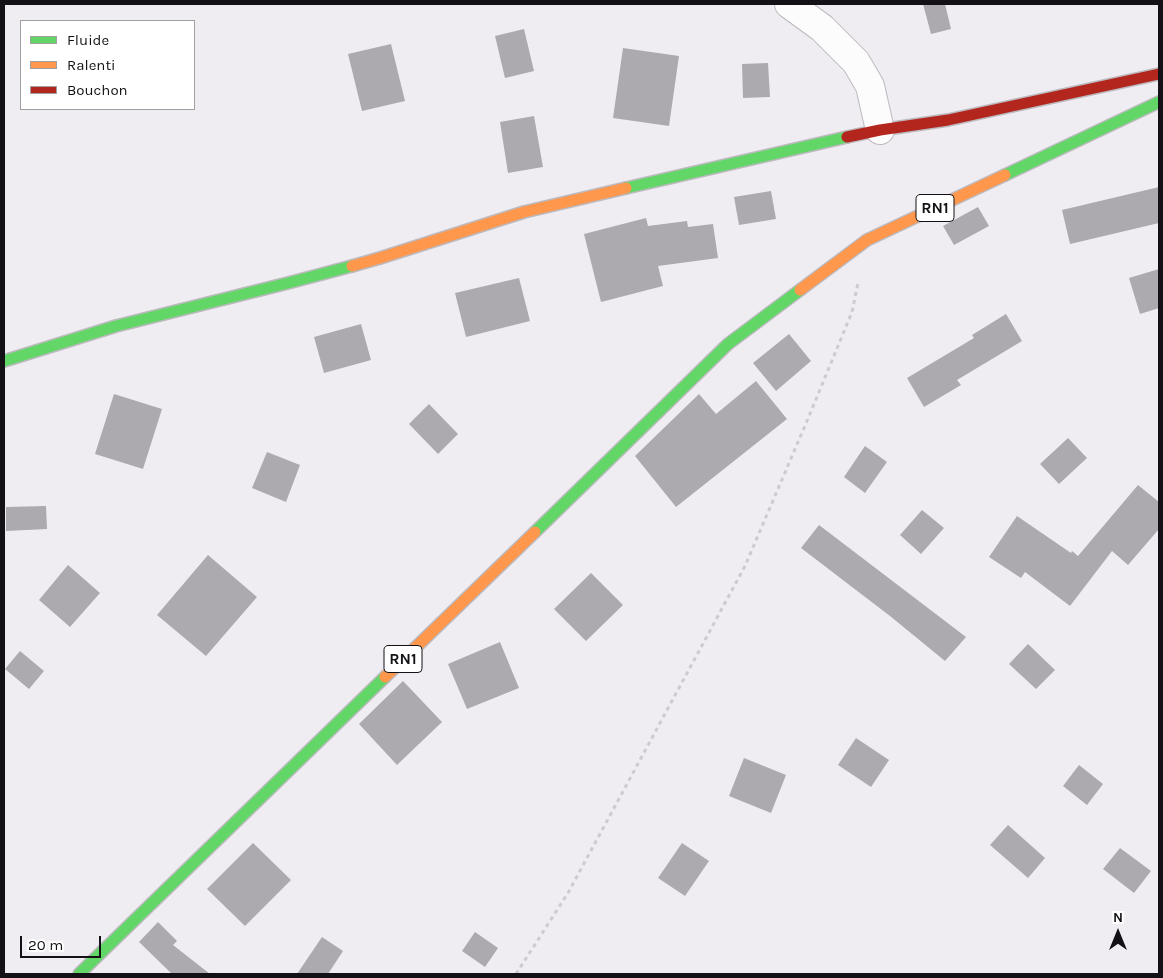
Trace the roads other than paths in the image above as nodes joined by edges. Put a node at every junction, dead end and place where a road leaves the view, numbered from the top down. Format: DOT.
graph roads {
  1 [pos="789,4"];
  2 [pos="1159,74"];
  3 [pos="1159,102"];
  4 [pos="880,130"];
  5 [pos="4,361"];
  6 [pos="79,974"];
  1 -- 4 [label="street"];
  2 -- 4 [label="main road"];
  3 -- 6 [label="main road, RN1"];
  4 -- 5 [label="main road"];
}
